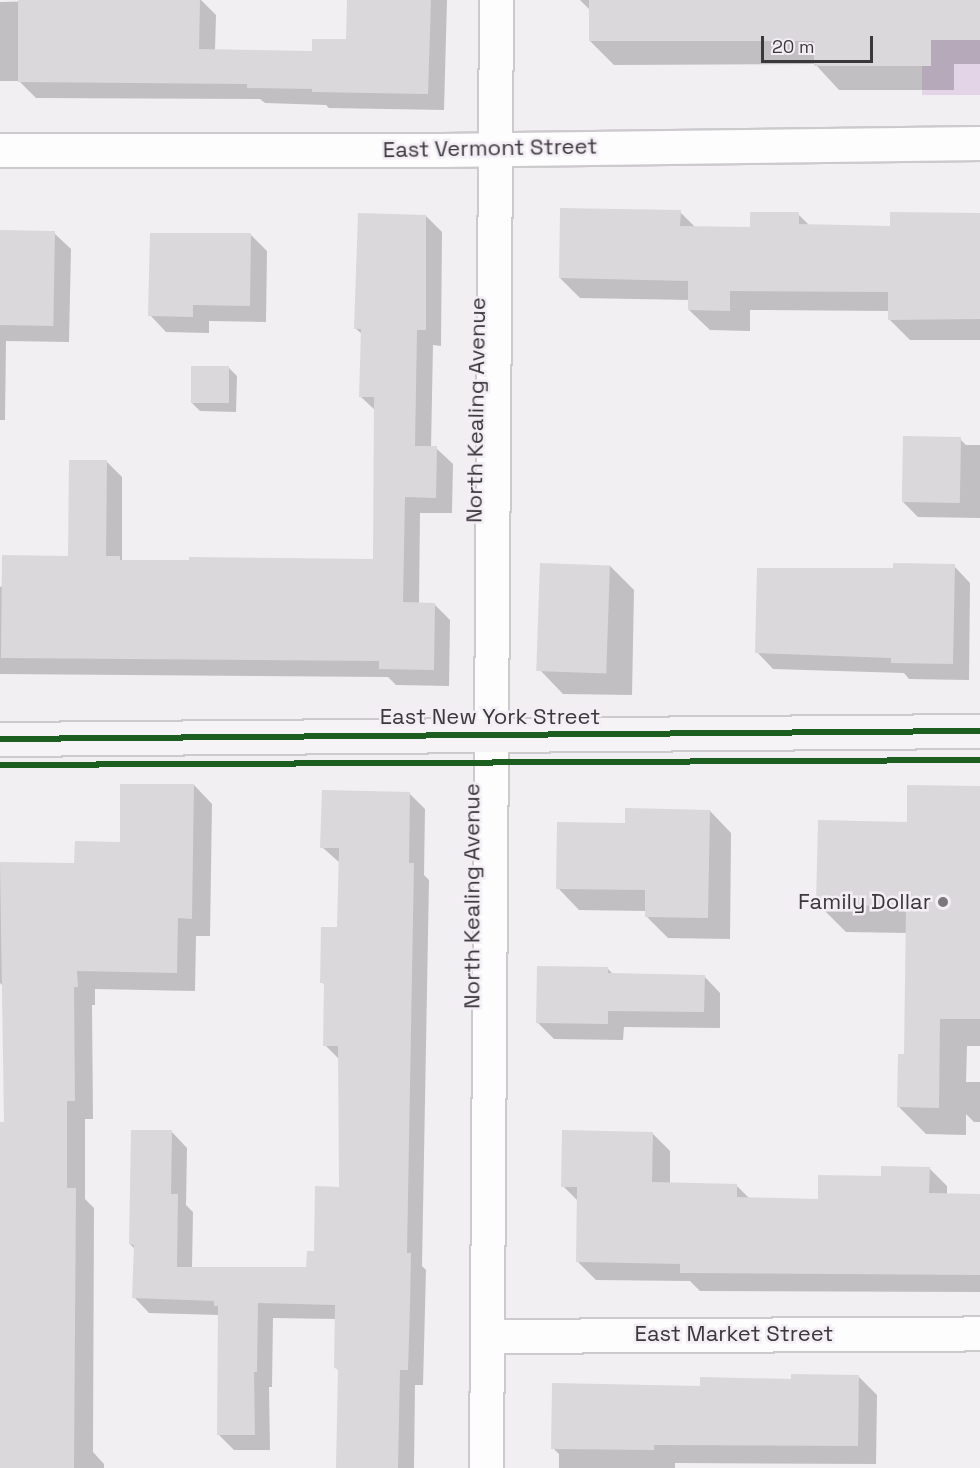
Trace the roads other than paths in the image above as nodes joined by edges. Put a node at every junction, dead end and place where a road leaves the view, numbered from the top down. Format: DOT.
graph roads {
  1 [pos="496,0"];
  2 [pos="980,143"];
  3 [pos="496,148"];
  4 [pos="0,150"];
  5 [pos="980,731"];
  6 [pos="491,735"];
  7 [pos="0,739"];
  8 [pos="980,1333"];
  9 [pos="487,1336"];
  10 [pos="486,1468"];
  1 -- 3 [label="street, North Kealing Avenue"];
  2 -- 3 [label="street, East Vermont Street"];
  3 -- 4 [label="street, East Vermont Street"];
  3 -- 6 [label="street, North Kealing Avenue"];
  5 -- 6 [label="main road, East New York Street"];
  6 -- 7 [label="main road, East New York Street"];
  6 -- 9 [label="street, North Kealing Avenue"];
  8 -- 9 [label="street, East Market Street"];
  9 -- 10 [label="street, North Kealing Avenue"];
}
